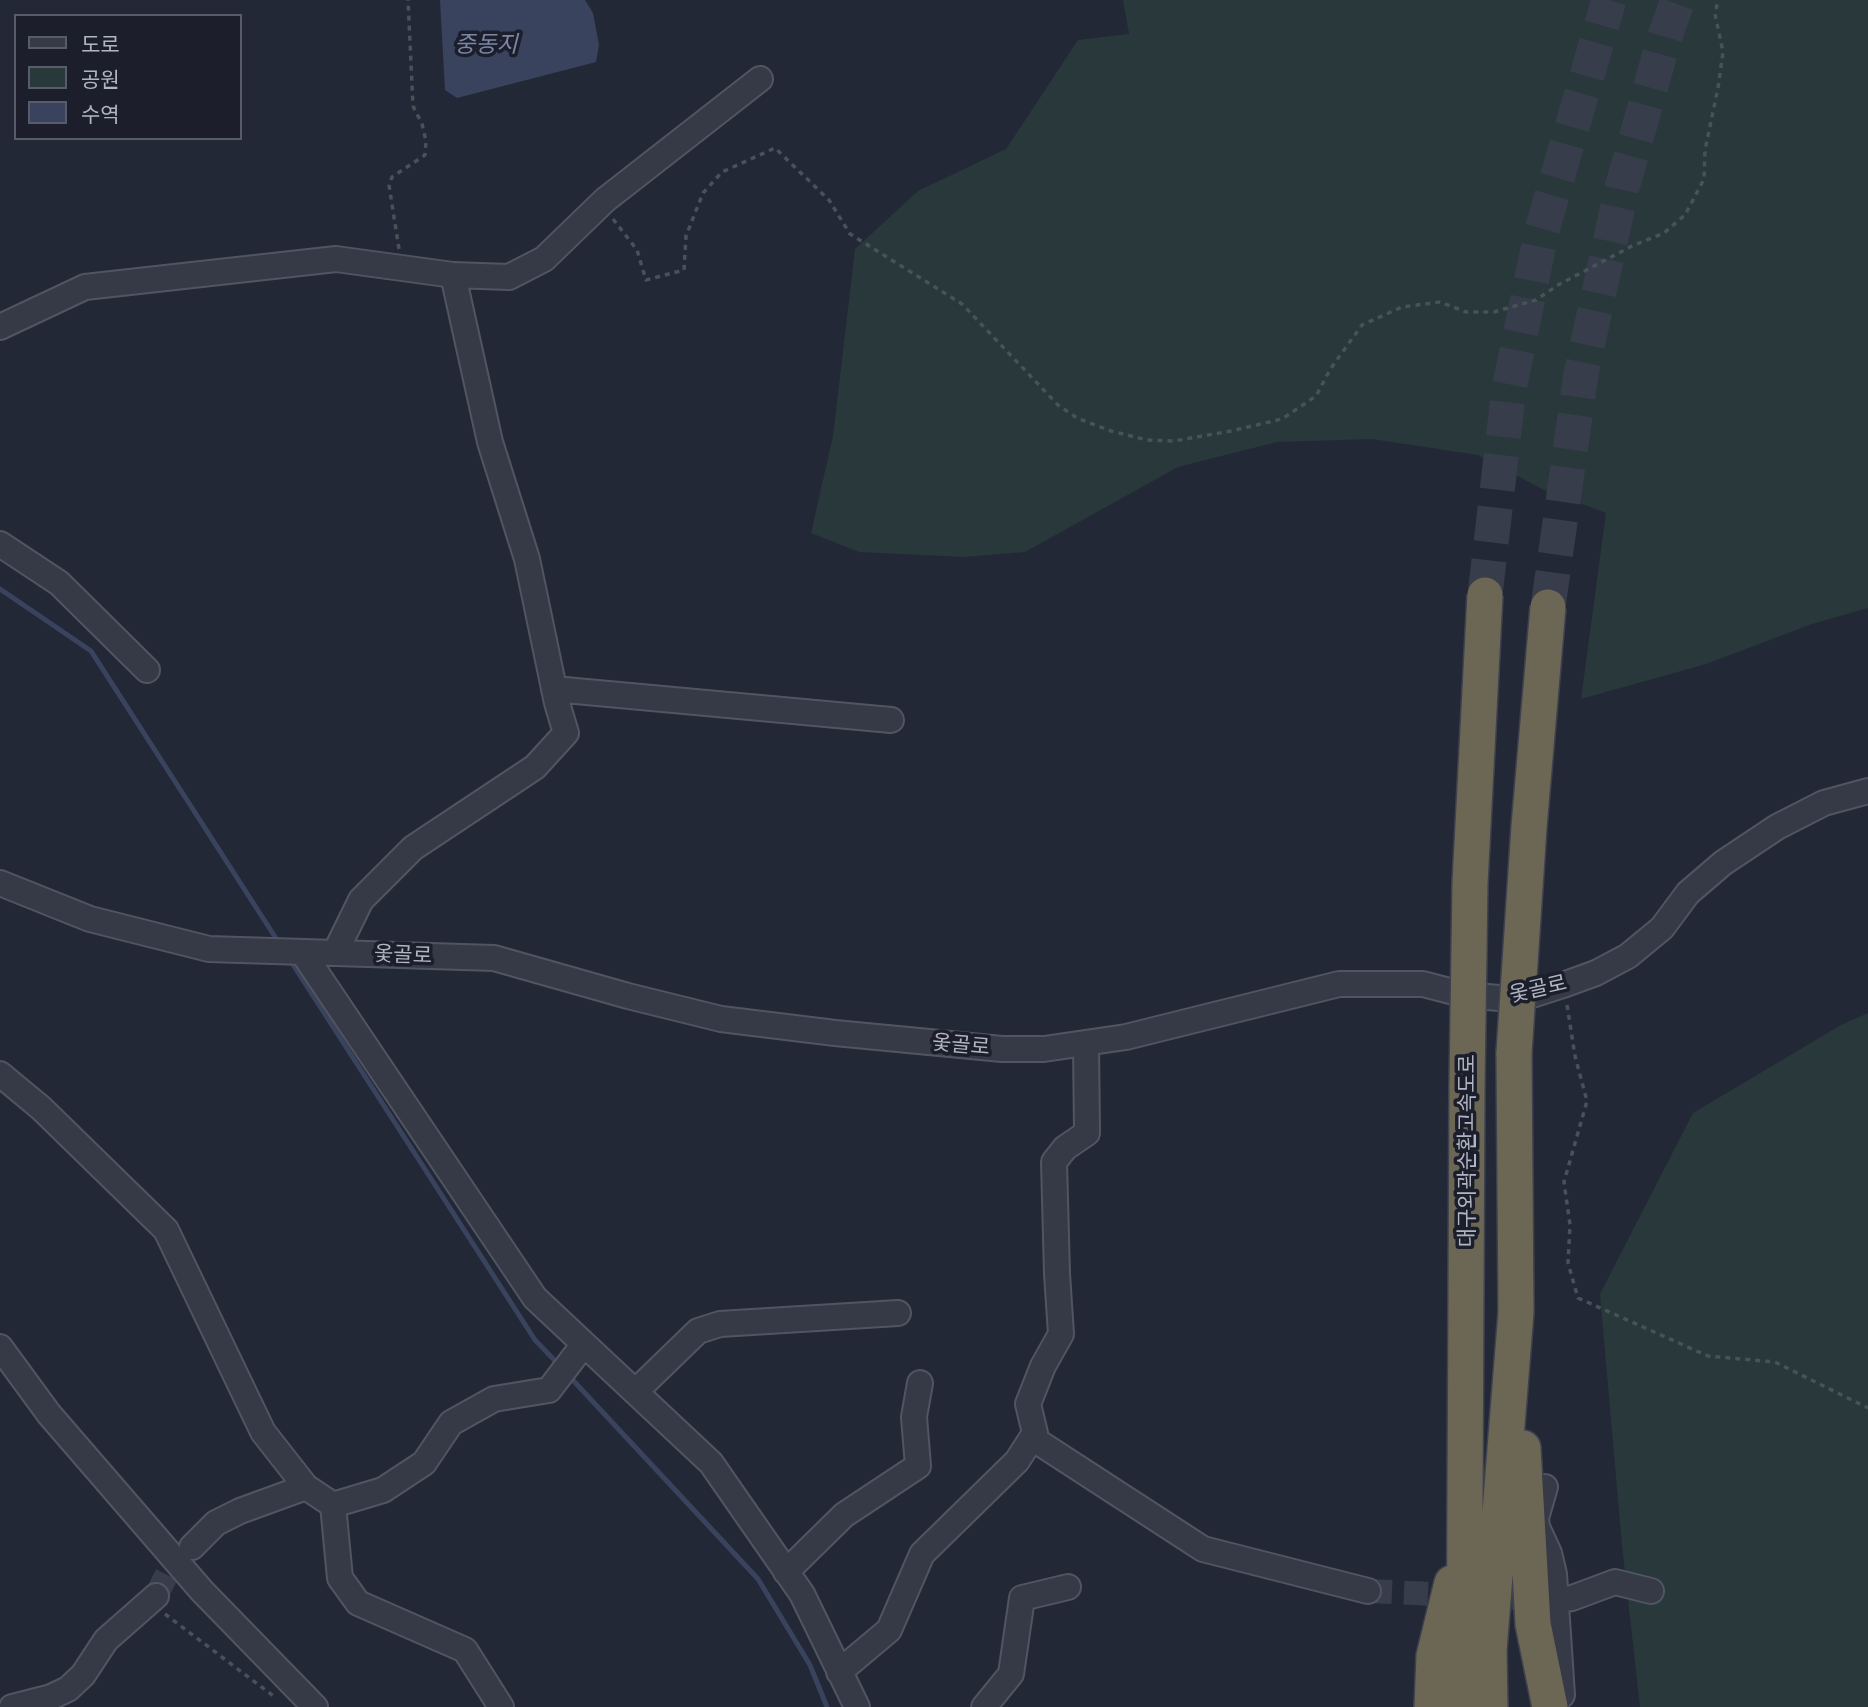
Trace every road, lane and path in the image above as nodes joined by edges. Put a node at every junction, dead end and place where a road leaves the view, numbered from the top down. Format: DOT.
graph roads {
  1 [pos="408,0"];
  2 [pos="1718,0"];
  3 [pos="760,79"];
  4 [pos="599,205"];
  5 [pos="402,268"];
  6 [pos="453,275"];
  7 [pos="0,327"];
  8 [pos="0,544"];
  9 [pos="1485,595"];
  10 [pos="1548,607"];
  11 [pos="147,670"];
  12 [pos="554,689"];
  13 [pos="891,720"];
  14 [pos="1868,791"];
  15 [pos="0,883"];
  16 [pos="303,953"];
  17 [pos="335,953"];
  18 [pos="1563,985"];
  19 [pos="1086,1044"];
  20 [pos="0,1074"];
  21 [pos="1516,1312"];
  22 [pos="898,1313"];
  23 [pos="584,1344"];
  24 [pos="0,1347"];
  25 [pos="919,1382"];
  26 [pos="635,1392"];
  27 [pos="1868,1408"];
  28 [pos="1032,1438"];
  29 [pos="306,1487"];
  30 [pos="1545,1487"];
  31 [pos="332,1506"];
  32 [pos="1466,1529"];
  33 [pos="192,1547"];
  34 [pos="786,1572"];
  35 [pos="1068,1587"];
  36 [pos="1368,1591"];
  37 [pos="1651,1591"];
  38 [pos="153,1599"];
  39 [pos="1555,1600"];
  40 [pos="1477,1652"];
  41 [pos="839,1672"];
  42 [pos="277,1699"];
  43 [pos="12,1707"];
  44 [pos="315,1707"];
  45 [pos="500,1707"];
  46 [pos="857,1707"];
  47 [pos="985,1707"];
  48 [pos="1432,1707"];
  49 [pos="1464,1707"];
  50 [pos="1490,1707"];
  51 [pos="1550,1707"];
  52 [pos="1563,1707"];
  1 -- 5 [label="path"];
  2 -- 4 [label="path"];
  3 -- 4 [label="street"];
  4 -- 6 [label="street"];
  5 -- 6 [label="street"];
  5 -- 7 [label="street"];
  6 -- 12 [label="street"];
  8 -- 11 [label="street"];
  9 -- 32 [label="highway, 대구외곽순환고속도로, bridge"];
  10 -- 21 [label="highway, 대구외곽순환고속도로, bridge"];
  12 -- 13 [label="street"];
  12 -- 17 [label="street"];
  14 -- 18 [label="street, 옻골로"];
  15 -- 16 [label="street, 옻골로"];
  16 -- 17 [label="street, 옻골로"];
  16 -- 23 [label="street"];
  17 -- 19 [label="street, 옻골로"];
  18 -- 19 [label="street, 옻골로"];
  18 -- 27 [label="path"];
  19 -- 28 [label="street"];
  20 -- 29 [label="street"];
  21 -- 40 [label="highway, 대구외곽순환고속도로"];
  21 -- 51 [label="highway"];
  22 -- 26 [label="street"];
  23 -- 26 [label="street"];
  23 -- 31 [label="street"];
  24 -- 44 [label="street"];
  25 -- 34 [label="street"];
  26 -- 34 [label="street"];
  28 -- 36 [label="street"];
  28 -- 41 [label="street"];
  29 -- 31 [label="street"];
  29 -- 33 [label="street"];
  30 -- 39 [label="street"];
  31 -- 45 [label="street"];
  32 -- 40 [label="highway, 대구외곽순환고속도로"];
  32 -- 48 [label="highway"];
  34 -- 41 [label="street"];
  35 -- 47 [label="street"];
  37 -- 39 [label="street"];
  38 -- 42 [label="path"];
  38 -- 43 [label="street"];
  39 -- 52 [label="street"];
  40 -- 49 [label="highway, 대구외곽순환고속도로"];
  40 -- 50 [label="highway, 대구외곽순환고속도로"];
  41 -- 46 [label="street"];
}
